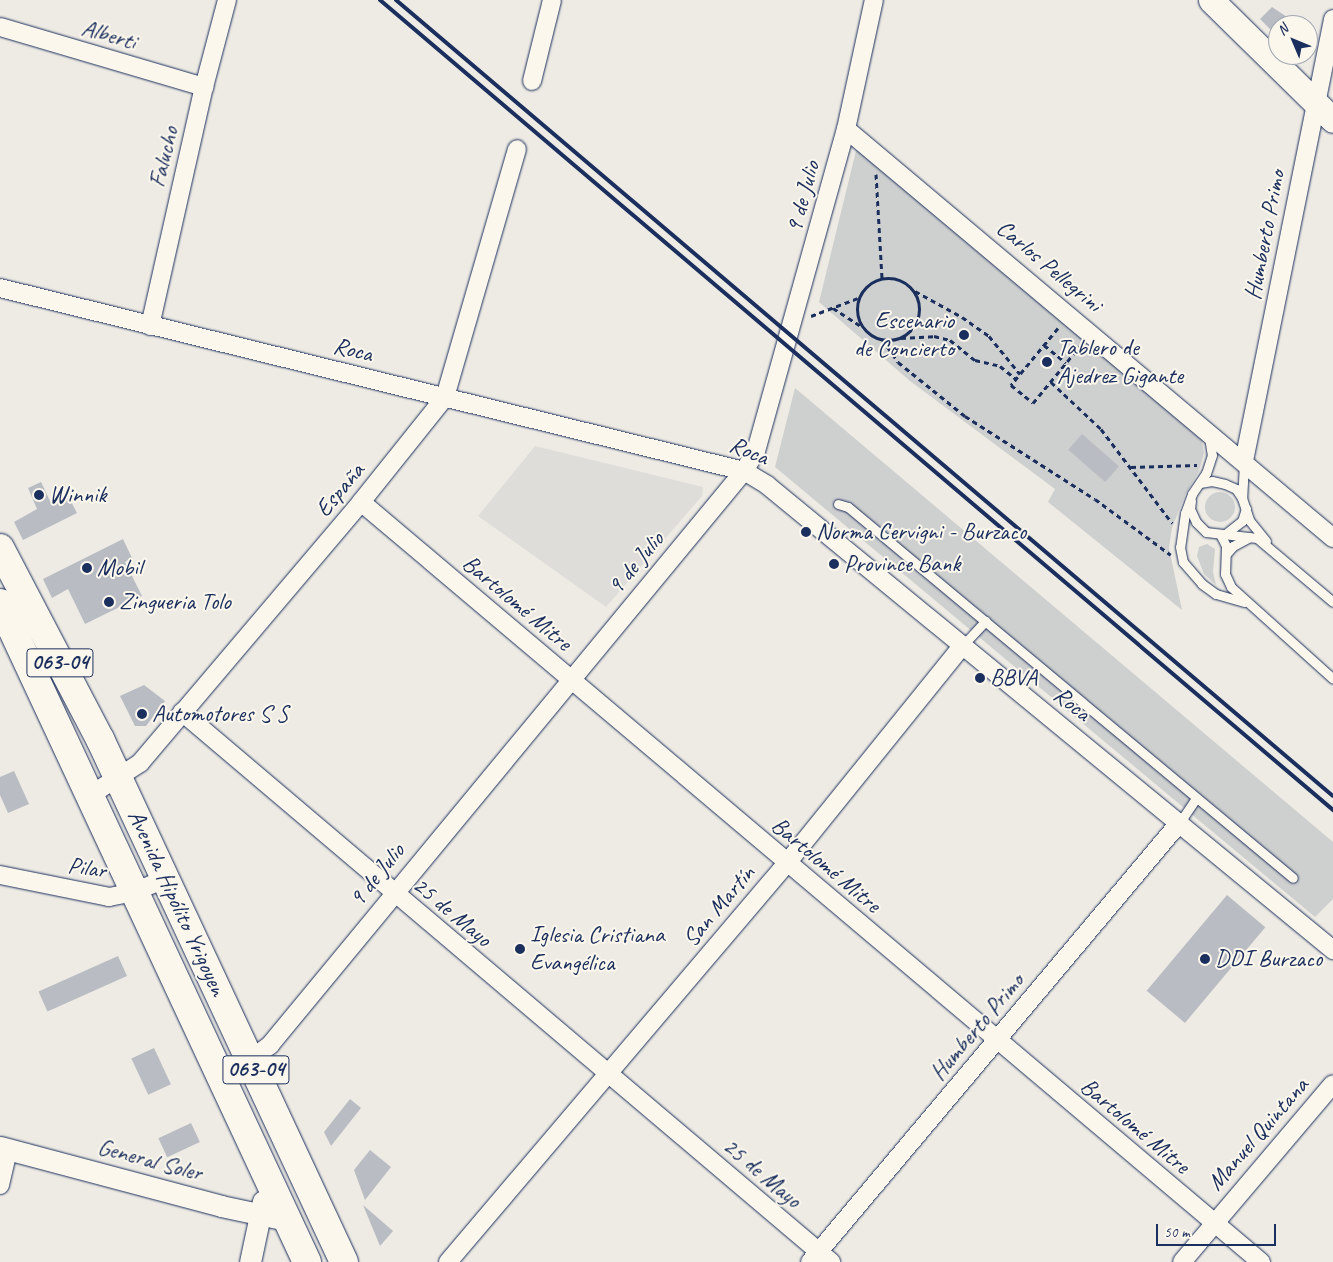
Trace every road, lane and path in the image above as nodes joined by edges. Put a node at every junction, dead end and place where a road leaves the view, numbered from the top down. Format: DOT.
graph roads {
  1 [pos="227,0"];
  2 [pos="552,0"];
  3 [pos="874,0"];
  4 [pos="1211,0"];
  5 [pos="1333,19"];
  6 [pos="0,27"];
  7 [pos="532,81"];
  8 [pos="204,88"];
  9 [pos="1324,112"];
  10 [pos="846,129"];
  11 [pos="517,149"];
  12 [pos="874,150"];
  13 [pos="882,278"];
  14 [pos="0,288"];
  15 [pos="913,290"];
  16 [pos="859,298"];
  17 [pos="833,308"];
  18 [pos="1069,314"];
  19 [pos="794,323"];
  20 [pos="150,326"];
  21 [pos="863,327"];
  22 [pos="1091,333"];
  23 [pos="900,338"];
  24 [pos="882,339"];
  25 [pos="1044,345"];
  26 [pos="1066,363"];
  27 [pos="1020,374"];
  28 [pos="1016,378"];
  29 [pos="1051,382"];
  30 [pos="445,397"];
  31 [pos="1206,430"];
  32 [pos="1244,461"];
  33 [pos="1209,465"];
  34 [pos="1130,468"];
  35 [pos="744,471"];
  36 [pos="1200,482"];
  37 [pos="1192,494"];
  38 [pos="1242,498"];
  39 [pos="361,502"];
  40 [pos="838,504"];
  41 [pos="1246,509"];
  42 [pos="1181,534"];
  43 [pos="1221,536"];
  44 [pos="1250,537"];
  45 [pos="1333,538"];
  46 [pos="1271,547"];
  47 [pos="0,548"];
  48 [pos="1226,554"];
  49 [pos="1181,555"];
  50 [pos="1244,602"];
  51 [pos="1333,602"];
  52 [pos="0,603"];
  53 [pos="985,621"];
  54 [pos="963,645"];
  55 [pos="570,679"];
  56 [pos="1333,679"];
  57 [pos="182,712"];
  58 [pos="118,778"];
  59 [pos="89,796"];
  60 [pos="1195,800"];
  61 [pos="1180,822"];
  62 [pos="787,863"];
  63 [pos="0,875"];
  64 [pos="1293,878"];
  65 [pos="165,879"];
  66 [pos="134,892"];
  67 [pos="392,893"];
  68 [pos="1333,950"];
  69 [pos="996,1041"];
  70 [pos="251,1059"];
  71 [pos="608,1074"];
  72 [pos="1333,1084"];
  73 [pos="4,1148"];
  74 [pos="268,1178"];
  75 [pos="0,1184"];
  76 [pos="260,1214"];
  77 [pos="287,1220"];
  78 [pos="1214,1222"];
  79 [pos="820,1258"];
  80 [pos="250,1262"];
  81 [pos="307,1262"];
  82 [pos="344,1262"];
  83 [pos="448,1262"];
  84 [pos="1182,1262"];
  85 [pos="1261,1262"];
  1 -- 8 [label="street, Falucho"];
  2 -- 7 [label="street"];
  3 -- 10 [label="street, 9 de Julio"];
  4 -- 9 [label="main road"];
  5 -- 9 [label="street, Humberto Primo"];
  6 -- 8 [label="street, Alberti"];
  8 -- 20 [label="street, Falucho"];
  9 -- 32 [label="street, Humberto Primo"];
  10 -- 12 [label="street, Carlos Pellegrini"];
  10 -- 19 [label="street, 9 de Julio"];
  11 -- 30 [label="street, España"];
  12 -- 13 [label="path"];
  12 -- 18 [label="street, Carlos Pellegrini"];
  13 -- 15 [label="path"];
  13 -- 16 [label="path"];
  14 -- 20 [label="street, Roca"];
  15 -- 23 [label="path"];
  15 -- 27 [label="path"];
  16 -- 17 [label="path"];
  16 -- 21 [label="path"];
  17 -- 19 [label="path"];
  17 -- 21 [label="path"];
  18 -- 22 [label="street, Carlos Pellegrini"];
  18 -- 25 [label="path"];
  19 -- 35 [label="street, 9 de Julio"];
  20 -- 30 [label="street, Roca"];
  21 -- 24 [label="path"];
  22 -- 26 [label="path"];
  22 -- 31 [label="street, Carlos Pellegrini"];
  23 -- 24 [label="path"];
  23 -- 28 [label="path"];
  24 -- 49 [label="path"];
  25 -- 26 [label="path"];
  25 -- 27 [label="path"];
  26 -- 29 [label="path"];
  27 -- 28 [label="path"];
  28 -- 29 [label="path"];
  29 -- 34 [label="path"];
  30 -- 35 [label="street, Roca"];
  30 -- 39 [label="street, España"];
  31 -- 32 [label="street, Carlos Pellegrini"];
  31 -- 33 [label="lane"];
  32 -- 38 [label="lane"];
  32 -- 45 [label="street, Carlos Pellegrini"];
  33 -- 34 [label="path"];
  33 -- 36 [label="lane"];
  34 -- 42 [label="path"];
  35 -- 54 [label="street, Roca"];
  35 -- 55 [label="street, 9 de Julio"];
  36 -- 37 [label="lane"];
  36 -- 38 [label="lane"];
  37 -- 42 [label="lane"];
  37 -- 43 [label="lane"];
  38 -- 41 [label="lane"];
  39 -- 55 [label="street, Bartolomé Mitre"];
  39 -- 57 [label="street, España"];
  40 -- 53 [label="lane"];
  41 -- 43 [label="lane"];
  41 -- 46 [label="lane"];
  42 -- 49 [label="lane"];
  43 -- 44 [label="lane"];
  43 -- 48 [label="lane"];
  44 -- 46 [label="lane"];
  44 -- 48 [label="lane"];
  46 -- 51 [label="lane"];
  47 -- 58 [label="main road, Avenida Hipólito Yrigoyen / 063-04"];
  48 -- 50 [label="lane"];
  49 -- 50 [label="lane"];
  50 -- 56 [label="lane"];
  52 -- 59 [label="main road, Avenida Hipólito Yrigoyen / 063-04"];
  53 -- 54 [label="lane"];
  53 -- 60 [label="lane"];
  54 -- 61 [label="street, Roca"];
  54 -- 62 [label="street, San Martín"];
  55 -- 62 [label="street, Bartolomé Mitre"];
  55 -- 67 [label="street, 9 de Julio"];
  57 -- 58 [label="street, España"];
  57 -- 67 [label="street, 25 de Mayo"];
  58 -- 59 [label="street, España"];
  58 -- 65 [label="main road, Avenida Hipólito Yrigoyen / 063-04"];
  59 -- 66 [label="main road, Avenida Hipólito Yrigoyen / 063-04"];
  60 -- 61 [label="lane"];
  60 -- 64 [label="lane"];
  61 -- 68 [label="street, Roca"];
  61 -- 69 [label="street, Humberto Primo"];
  62 -- 69 [label="street, Bartolomé Mitre"];
  62 -- 71 [label="street, San Martín"];
  63 -- 66 [label="street, Pilar"];
  65 -- 66 [label="street, Pilar"];
  65 -- 70 [label="main road, Avenida Hipólito Yrigoyen / 063-04"];
  66 -- 74 [label="main road, Avenida Hipólito Yrigoyen / 063-04"];
  67 -- 70 [label="street, 9 de Julio"];
  67 -- 71 [label="street, 25 de Mayo"];
  69 -- 78 [label="street, Bartolomé Mitre"];
  69 -- 79 [label="street, Humberto Primo"];
  70 -- 82 [label="main road, Avenida Hipólito Yrigoyen / 063-04"];
  71 -- 79 [label="street, 25 de Mayo"];
  71 -- 83 [label="street, San Martín"];
  72 -- 78 [label="street, Manuel Quintana"];
  73 -- 75 [label="street"];
  73 -- 76 [label="street, General Soler"];
  74 -- 76 [label="street"];
  74 -- 77 [label="main road, Avenida Hipólito Yrigoyen / 063-04"];
  76 -- 77 [label="street, General Soler"];
  76 -- 80 [label="street"];
  77 -- 81 [label="main road, Avenida Hipólito Yrigoyen / 063-04"];
  78 -- 84 [label="street, Manuel Quintana"];
  78 -- 85 [label="street, Bartolomé Mitre"];
}
